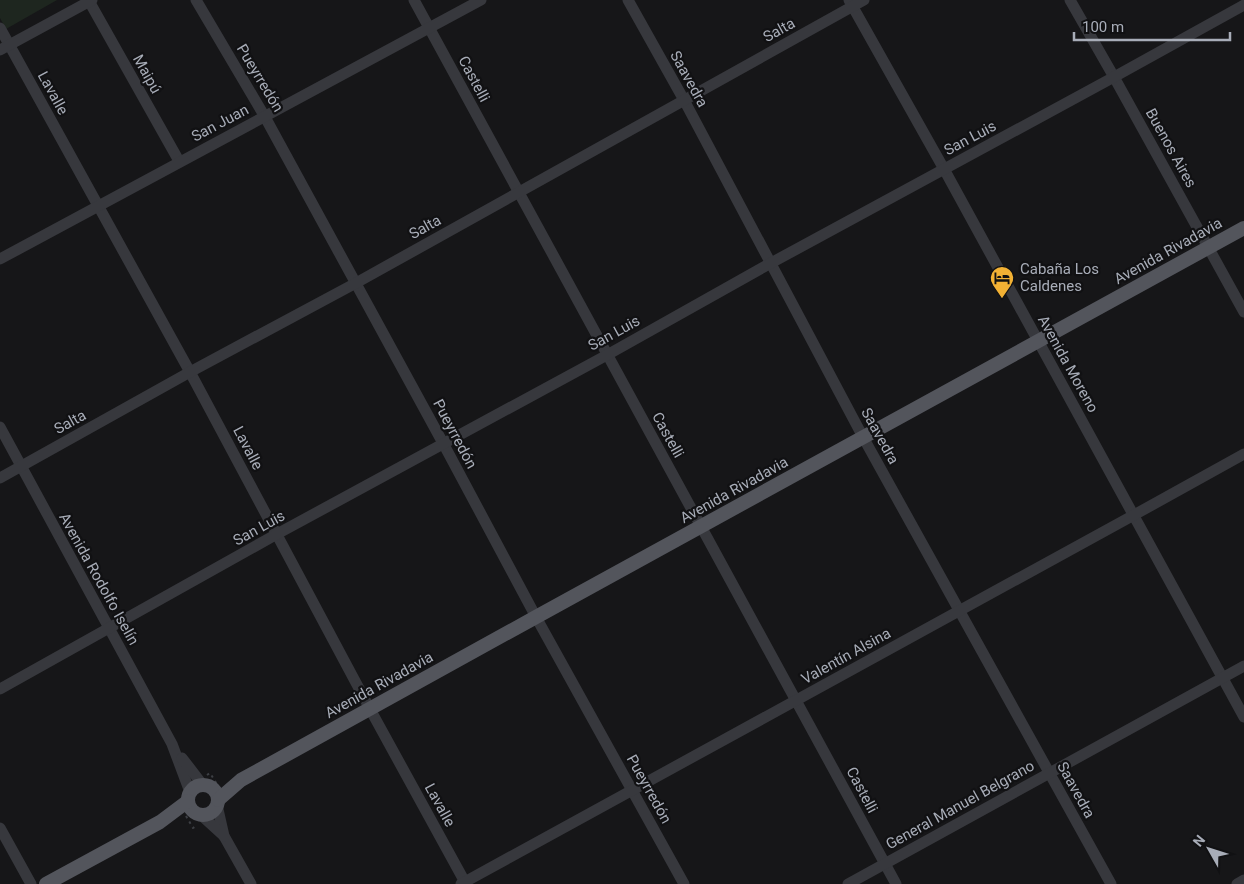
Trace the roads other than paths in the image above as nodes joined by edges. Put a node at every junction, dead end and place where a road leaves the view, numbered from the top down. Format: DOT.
graph roads {
  1 [pos="196,0"];
  2 [pos="414,0"];
  3 [pos="481,0"];
  4 [pos="628,0"];
  5 [pos="864,0"];
  6 [pos="1070,0"];
  7 [pos="90,1"];
  8 [pos="851,3"];
  9 [pos="1244,5"];
  10 [pos="0,28"];
  11 [pos="429,29"];
  12 [pos="4,48"];
  13 [pos="1114,77"];
  14 [pos="684,100"];
  15 [pos="265,117"];
  16 [pos="180,161"];
  17 [pos="944,169"];
  18 [pos="518,193"];
  19 [pos="98,206"];
  20 [pos="1244,228"];
  21 [pos="1208,248"];
  22 [pos="0,259"];
  23 [pos="771,263"];
  24 [pos="356,283"];
  25 [pos="1244,312"];
  26 [pos="1038,341"];
  27 [pos="607,355"];
  28 [pos="190,372"];
  29 [pos="0,427"];
  30 [pos="864,437"];
  31 [pos="443,443"];
  32 [pos="1244,454"];
  33 [pos="21,466"];
  34 [pos="0,478"];
  35 [pos="1134,516"];
  36 [pos="701,526"];
  37 [pos="277,534"];
  38 [pos="960,611"];
  39 [pos="536,617"];
  40 [pos="110,628"];
  41 [pos="1244,666"];
  42 [pos="1223,678"];
  43 [pos="0,689"];
  44 [pos="797,700"];
  45 [pos="370,709"];
  46 [pos="1244,717"];
  47 [pos="1050,773"];
  48 [pos="240,780"];
  49 [pos="198,791"];
  50 [pos="632,791"];
  51 [pos="218,803"];
  52 [pos="198,814"];
  53 [pos="160,822"];
  54 [pos="0,828"];
  55 [pos="224,836"];
  56 [pos="885,864"];
  57 [pos="1244,880"];
  58 [pos="464,883"];
  59 [pos="30,884"];
  60 [pos="46,884"];
  61 [pos="252,884"];
  62 [pos="684,884"];
  63 [pos="848,884"];
  64 [pos="896,884"];
  65 [pos="1111,884"];
  66 [pos="1237,884"];
  1 -- 15 [label="street, Pueyrredón"];
  2 -- 11 [label="street, Castelli"];
  3 -- 11 [label="street, San Juan"];
  4 -- 14 [label="street, Saavedra"];
  5 -- 8 [label="street, Salta"];
  6 -- 13 [label="street, Buenos Aires"];
  7 -- 12 [label="street"];
  7 -- 16 [label="street, Maipú"];
  8 -- 14 [label="street, Salta"];
  8 -- 17 [label="street, Avenida Moreno"];
  9 -- 13 [label="street, San Luis"];
  10 -- 12 [label="street, Lavalle"];
  11 -- 15 [label="street, San Juan"];
  11 -- 18 [label="street, Castelli"];
  12 -- 19 [label="street, Lavalle"];
  13 -- 17 [label="street, San Luis"];
  13 -- 21 [label="street, Buenos Aires"];
  14 -- 18 [label="street, Salta"];
  14 -- 23 [label="street, Saavedra"];
  15 -- 16 [label="street, San Juan"];
  15 -- 24 [label="street, Pueyrredón"];
  16 -- 19 [label="street, San Juan"];
  17 -- 23 [label="street, San Luis"];
  17 -- 26 [label="street, Avenida Moreno"];
  18 -- 24 [label="street, Salta"];
  18 -- 27 [label="street, Castelli"];
  19 -- 22 [label="street, San Juan"];
  19 -- 28 [label="street, Lavalle"];
  20 -- 21 [label="main road, Avenida Rivadavia"];
  21 -- 25 [label="street, Buenos Aires"];
  21 -- 26 [label="main road, Avenida Rivadavia"];
  23 -- 27 [label="street, San Luis"];
  23 -- 30 [label="street, Saavedra"];
  24 -- 28 [label="street, Salta"];
  24 -- 31 [label="street, Pueyrredón"];
  26 -- 30 [label="main road, Avenida Rivadavia"];
  26 -- 35 [label="street, Avenida Moreno"];
  27 -- 31 [label="street, San Luis"];
  27 -- 36 [label="street, Castelli"];
  28 -- 33 [label="street, Salta"];
  28 -- 37 [label="street, Lavalle"];
  29 -- 33 [label="street, Avenida Rodolfo Iselín"];
  30 -- 36 [label="main road, Avenida Rivadavia"];
  30 -- 38 [label="street, Saavedra"];
  31 -- 37 [label="street, San Luis"];
  31 -- 39 [label="street, Pueyrredón"];
  32 -- 35 [label="street, Valentín Alsina"];
  33 -- 34 [label="street, Salta"];
  33 -- 40 [label="street, Avenida Rodolfo Iselín"];
  35 -- 38 [label="street, Valentín Alsina"];
  35 -- 42 [label="street, Avenida Moreno"];
  36 -- 39 [label="main road, Avenida Rivadavia"];
  36 -- 44 [label="street, Castelli"];
  37 -- 40 [label="street, San Luis"];
  37 -- 45 [label="street, Lavalle"];
  38 -- 44 [label="street, Valentín Alsina"];
  38 -- 47 [label="street, Saavedra"];
  39 -- 45 [label="main road, Avenida Rivadavia"];
  39 -- 50 [label="street, Pueyrredón"];
  40 -- 43 [label="street, San Luis"];
  40 -- 49 [label="street, Avenida Rodolfo Iselín"];
  41 -- 42 [label="street, General Manuel Belgrano"];
  42 -- 46 [label="street, Avenida Moreno"];
  42 -- 47 [label="street, General Manuel Belgrano"];
  44 -- 50 [label="street, Valentín Alsina"];
  44 -- 56 [label="street, Castelli"];
  45 -- 48 [label="main road, Avenida Rivadavia"];
  45 -- 58 [label="street, Lavalle"];
  47 -- 56 [label="street, General Manuel Belgrano"];
  47 -- 65 [label="street, Saavedra"];
  48 -- 49 [label="main road, Avenida Rivadavia"];
  48 -- 51 [label="main road, Avenida Rivadavia"];
  49 -- 51 [label="main road"];
  49 -- 52 [label="main road"];
  49 -- 53 [label="main road, Avenida Rivadavia"];
  50 -- 58 [label="street, Valentín Alsina"];
  50 -- 62 [label="street, Pueyrredón"];
  51 -- 52 [label="main road"];
  51 -- 55 [label="street"];
  52 -- 53 [label="main road, Avenida Rivadavia"];
  52 -- 55 [label="street"];
  53 -- 60 [label="main road, Avenida Rivadavia"];
  54 -- 59 [label="street"];
  55 -- 61 [label="street"];
  56 -- 63 [label="street, General Manuel Belgrano"];
  56 -- 64 [label="street, Castelli"];
  57 -- 66 [label="street"];
}
